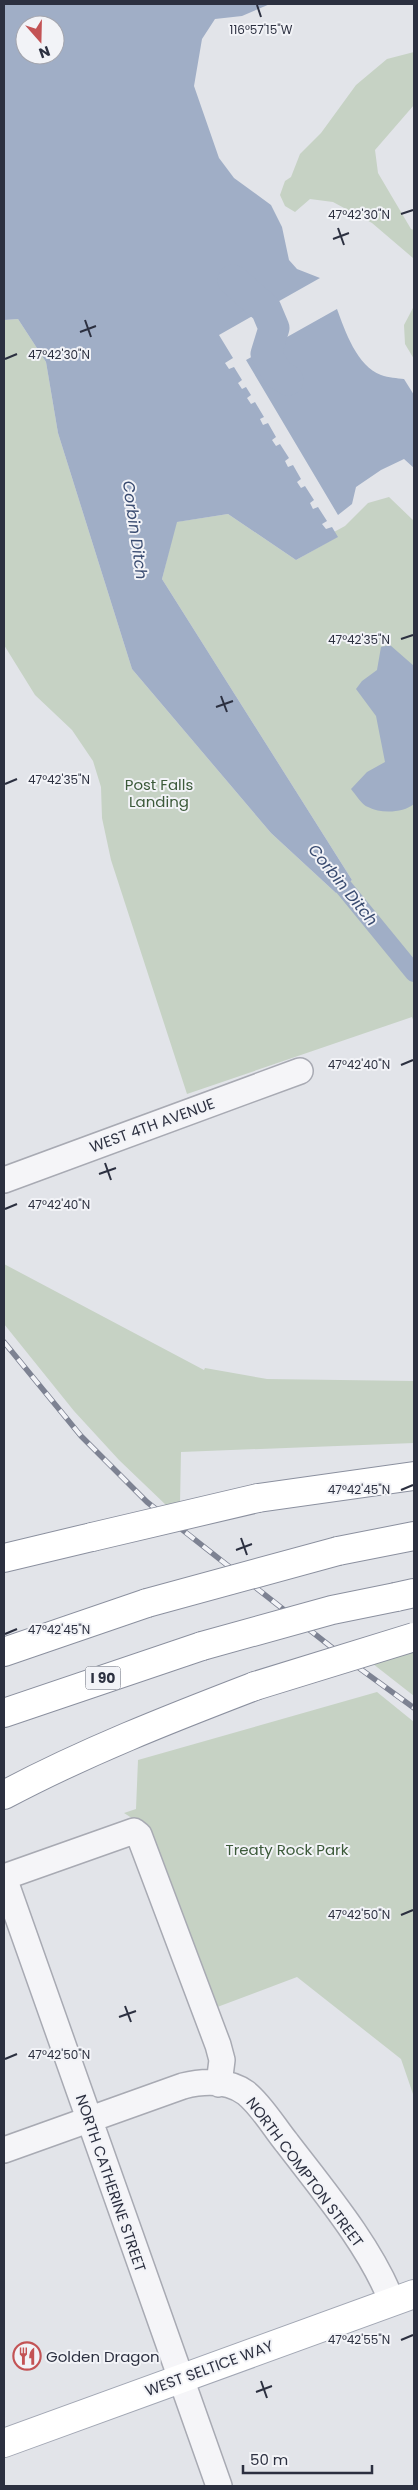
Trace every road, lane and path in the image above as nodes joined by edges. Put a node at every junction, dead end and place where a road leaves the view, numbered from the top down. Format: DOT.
graph roads {
  1 [pos="300,1071"];
  2 [pos="4,1180"];
  3 [pos="414,1476"];
  4 [pos="414,1536"];
  5 [pos="4,1558"];
  6 [pos="405,1595"];
  7 [pos="414,1637"];
  8 [pos="4,1652"];
  9 [pos="4,1713"];
  10 [pos="4,1795"];
  11 [pos="4,1878"];
  12 [pos="219,2084"];
  13 [pos="88,2118"];
  14 [pos="4,2150"];
  15 [pos="403,2298"];
  16 [pos="180,2378"];
  17 [pos="4,2443"];
  18 [pos="219,2486"];
  1 -- 2 [label="street, WEST 4TH AVENUE"];
  3 -- 5 [label="main road, bridge"];
  4 -- 8 [label="main road, bridge"];
  6 -- 9 [label="main road, I 90, bridge"];
  7 -- 10 [label="main road, bridge"];
  11 -- 12 [label="street"];
  11 -- 13 [label="street, NORTH CATHERINE STREET"];
  12 -- 13 [label="street"];
  12 -- 15 [label="street, NORTH COMPTON STREET"];
  13 -- 14 [label="street"];
  13 -- 16 [label="street, NORTH CATHERINE STREET"];
  15 -- 16 [label="main road, WEST SELTICE WAY"];
  16 -- 17 [label="main road, WEST SELTICE WAY"];
  16 -- 18 [label="street, NORTH CATHERINE STREET"];
}
